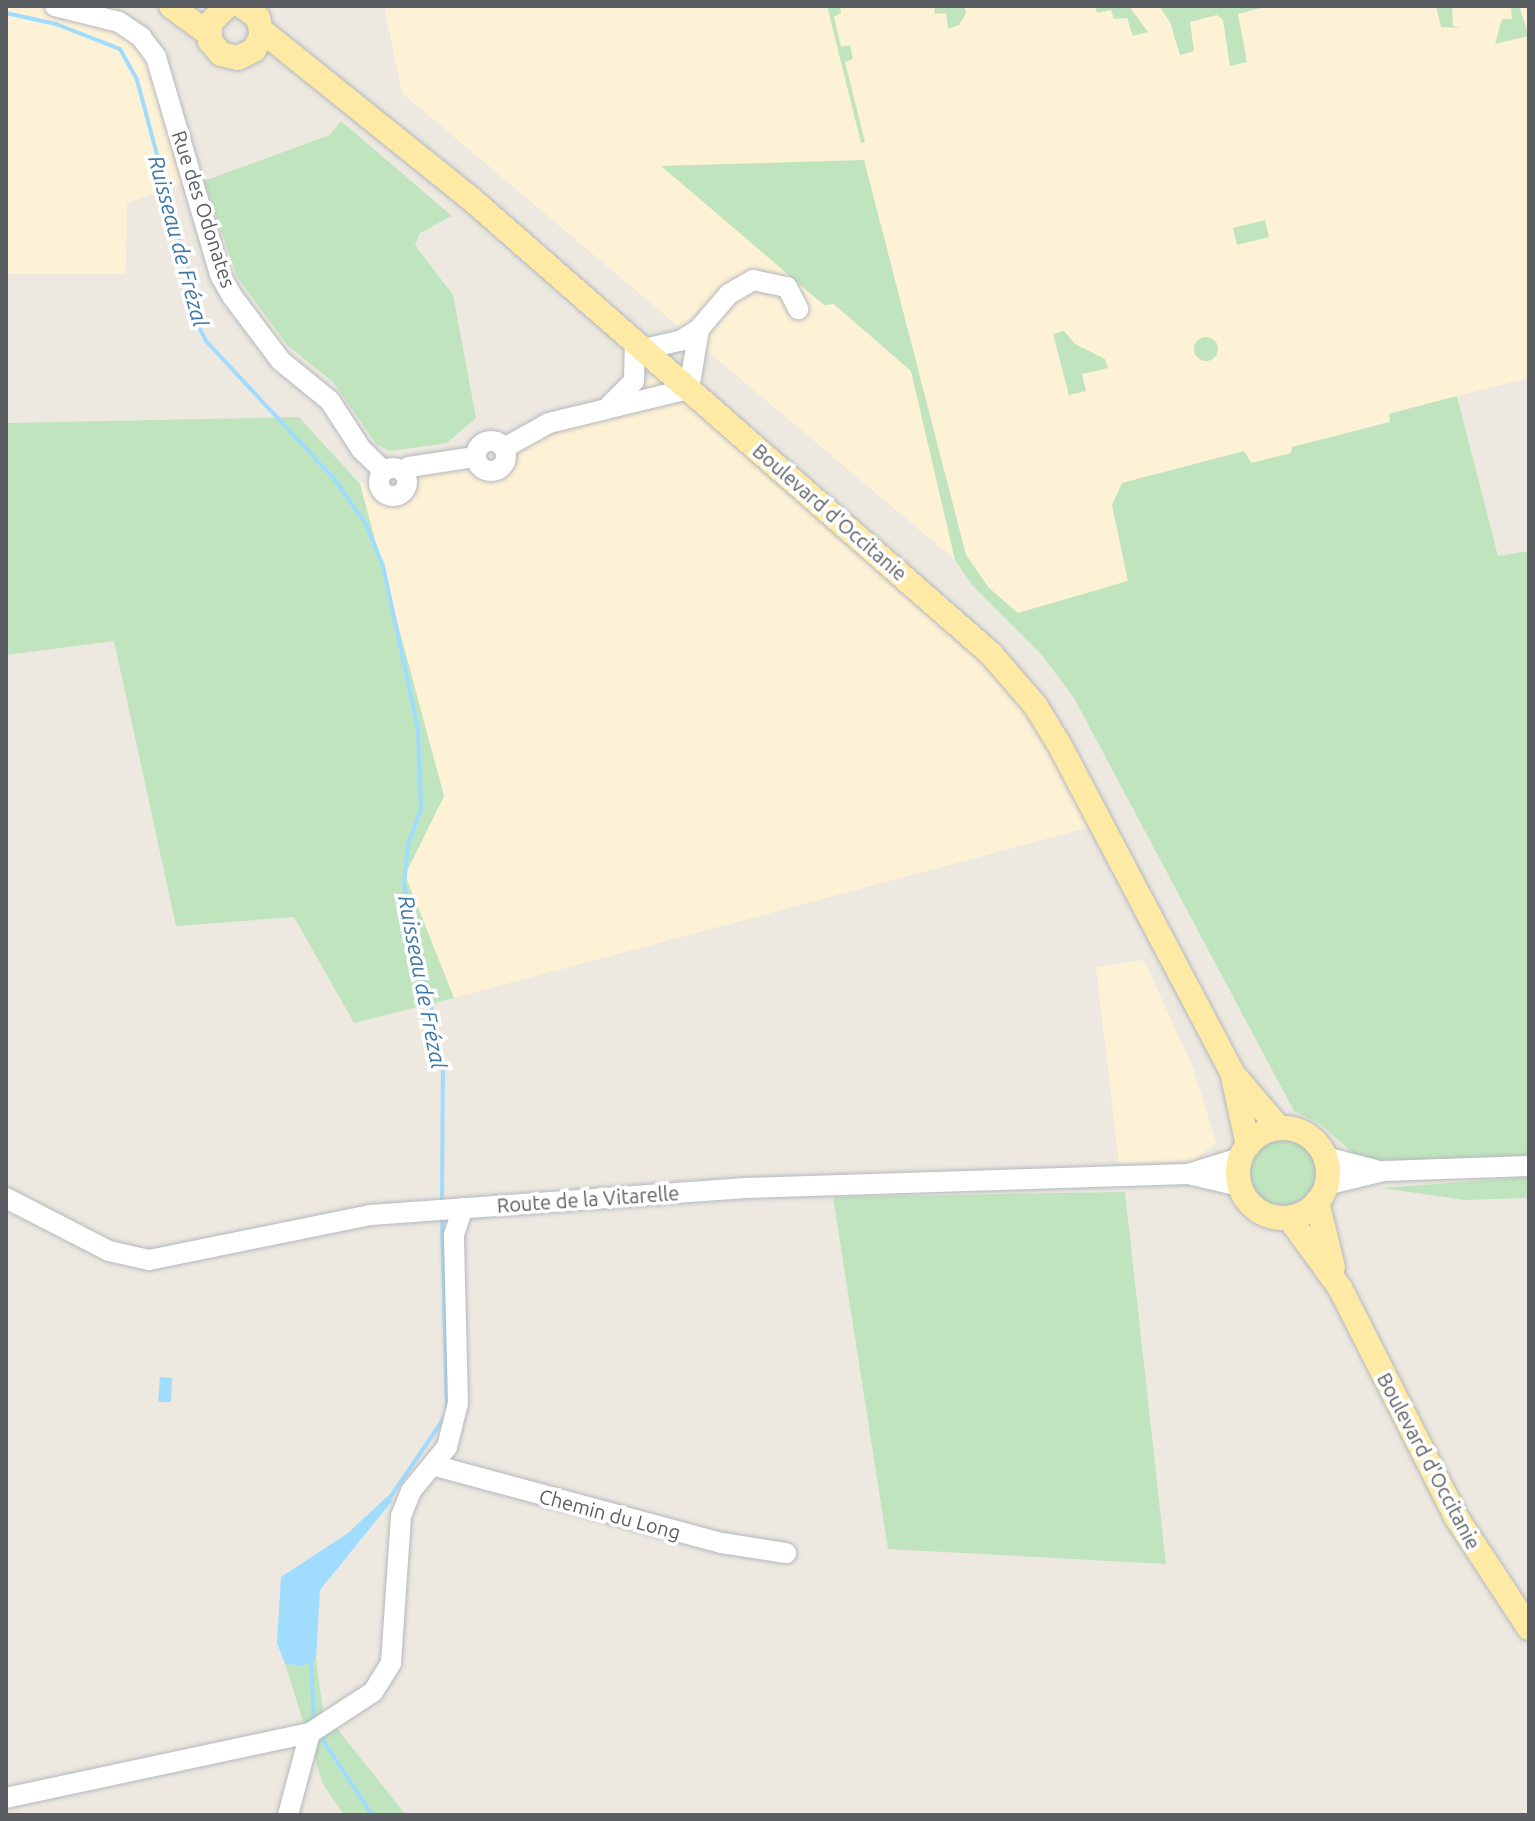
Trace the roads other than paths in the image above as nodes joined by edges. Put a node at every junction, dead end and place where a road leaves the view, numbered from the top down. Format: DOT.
graph roads {
  1 [pos="55,6"];
  2 [pos="173,6"];
  3 [pos="242,6"];
  4 [pos="217,18"];
  5 [pos="258,40"];
  6 [pos="798,309"];
  7 [pos="699,329"];
  8 [pos="640,345"];
  9 [pos="689,389"];
  10 [pos="610,405"];
  11 [pos="1233,1074"];
  12 [pos="1279,1128"];
  13 [pos="1244,1151"];
  14 [pos="1325,1157"];
  15 [pos="1529,1166"];
  16 [pos="1384,1171"];
  17 [pos="1188,1174"];
  18 [pos="1240,1186"];
  19 [pos="1322,1194"];
  20 [pos="6,1198"];
  21 [pos="458,1208"];
  22 [pos="1289,1218"];
  23 [pos="1340,1288"];
  24 [pos="436,1466"];
  25 [pos="786,1553"];
  26 [pos="1529,1628"];
  27 [pos="310,1733"];
  28 [pos="6,1798"];
  29 [pos="288,1815"];
  1 -- 10 [label="street, Rue des Odonates"];
  2 -- 4 [label="main road, Boulevard d'Occitanie"];
  3 -- 5 [label="main road"];
  4 -- 5 [label="main road, Boulevard d'Occitanie"];
  5 -- 8 [label="main road, Boulevard d'Occitanie"];
  6 -- 7 [label="street"];
  7 -- 8 [label="street"];
  7 -- 9 [label="street"];
  8 -- 9 [label="main road, Boulevard d'Occitanie"];
  8 -- 10 [label="street"];
  9 -- 10 [label="street"];
  9 -- 11 [label="main road, Boulevard d'Occitanie"];
  11 -- 12 [label="main road, Boulevard d'Occitanie"];
  11 -- 13 [label="main road, Boulevard d'Occitanie"];
  12 -- 13 [label="main road"];
  12 -- 14 [label="main road"];
  13 -- 17 [label="street, Route de la Vitarelle"];
  13 -- 18 [label="main road"];
  14 -- 16 [label="street"];
  14 -- 19 [label="main road"];
  15 -- 16 [label="street"];
  16 -- 19 [label="street"];
  17 -- 18 [label="street, Route de la Vitarelle"];
  17 -- 21 [label="street, Route de la Vitarelle"];
  18 -- 22 [label="main road"];
  19 -- 22 [label="main road"];
  19 -- 23 [label="main road, Boulevard d'Occitanie"];
  20 -- 21 [label="street, Route de la Vitarelle"];
  21 -- 24 [label="street"];
  22 -- 23 [label="main road, Boulevard d'Occitanie"];
  23 -- 26 [label="main road, Boulevard d'Occitanie"];
  24 -- 25 [label="street, Chemin du Long"];
  24 -- 27 [label="street"];
  27 -- 28 [label="street"];
  27 -- 29 [label="street"];
}
